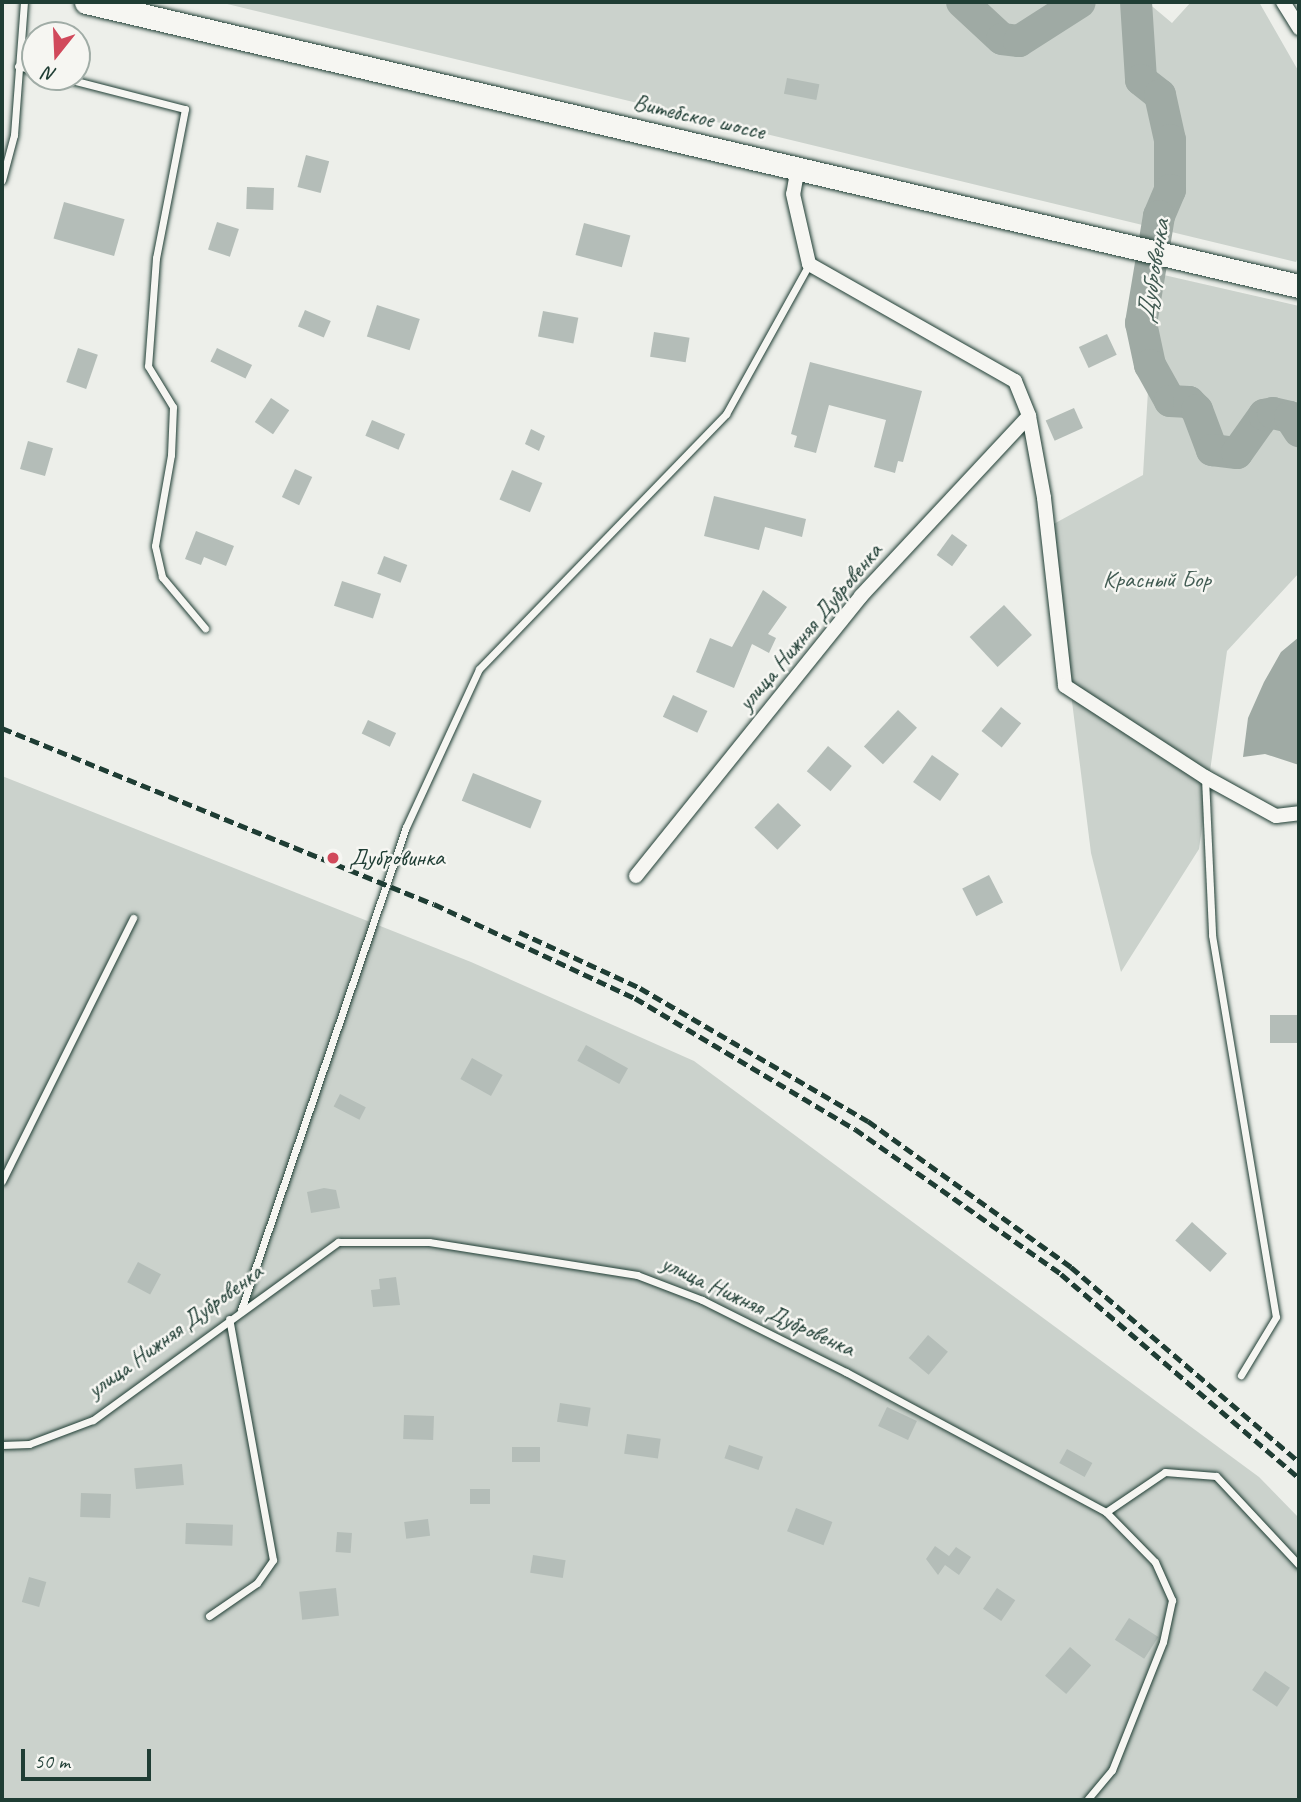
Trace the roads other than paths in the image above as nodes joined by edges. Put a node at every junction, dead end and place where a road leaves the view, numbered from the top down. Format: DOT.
graph roads {
  1 [pos="24,2"];
  2 [pos="86,2"];
  3 [pos="1283,2"];
  4 [pos="1299,27"];
  5 [pos="18,66"];
  6 [pos="21,67"];
  7 [pos="91,85"];
  8 [pos="798,167"];
  9 [pos="2,180"];
  10 [pos="808,264"];
  11 [pos="1299,286"];
  12 [pos="1028,416"];
  13 [pos="205,628"];
  14 [pos="1205,777"];
  15 [pos="1299,813"];
  16 [pos="636,876"];
  17 [pos="133,918"];
  18 [pos="2,1181"];
  19 [pos="240,1310"];
  20 [pos="229,1319"];
  21 [pos="1241,1375"];
  22 [pos="2,1445"];
  23 [pos="1106,1512"];
  24 [pos="1299,1566"];
  25 [pos="209,1616"];
  26 [pos="1087,1800"];
  1 -- 5 [label="lane"];
  2 -- 8 [label="main road, Витебское шоссе"];
  3 -- 4 [label="street"];
  5 -- 6 [label="lane"];
  5 -- 9 [label="lane"];
  7 -- 13 [label="lane"];
  8 -- 10 [label="street"];
  8 -- 11 [label="main road, Витебское шоссе"];
  10 -- 12 [label="street"];
  10 -- 19 [label="lane"];
  12 -- 14 [label="street"];
  12 -- 16 [label="street, улица Нижняя Дубровенка"];
  14 -- 15 [label="street"];
  14 -- 21 [label="lane"];
  17 -- 18 [label="lane"];
  19 -- 20 [label="lane, улица Нижняя Дубровенка"];
  19 -- 23 [label="lane, улица Нижняя Дубровенка"];
  20 -- 22 [label="lane, улица Нижняя Дубровенка"];
  20 -- 25 [label="lane"];
  23 -- 24 [label="lane"];
  23 -- 26 [label="lane, улица Нижняя Дубровенка"];
}
